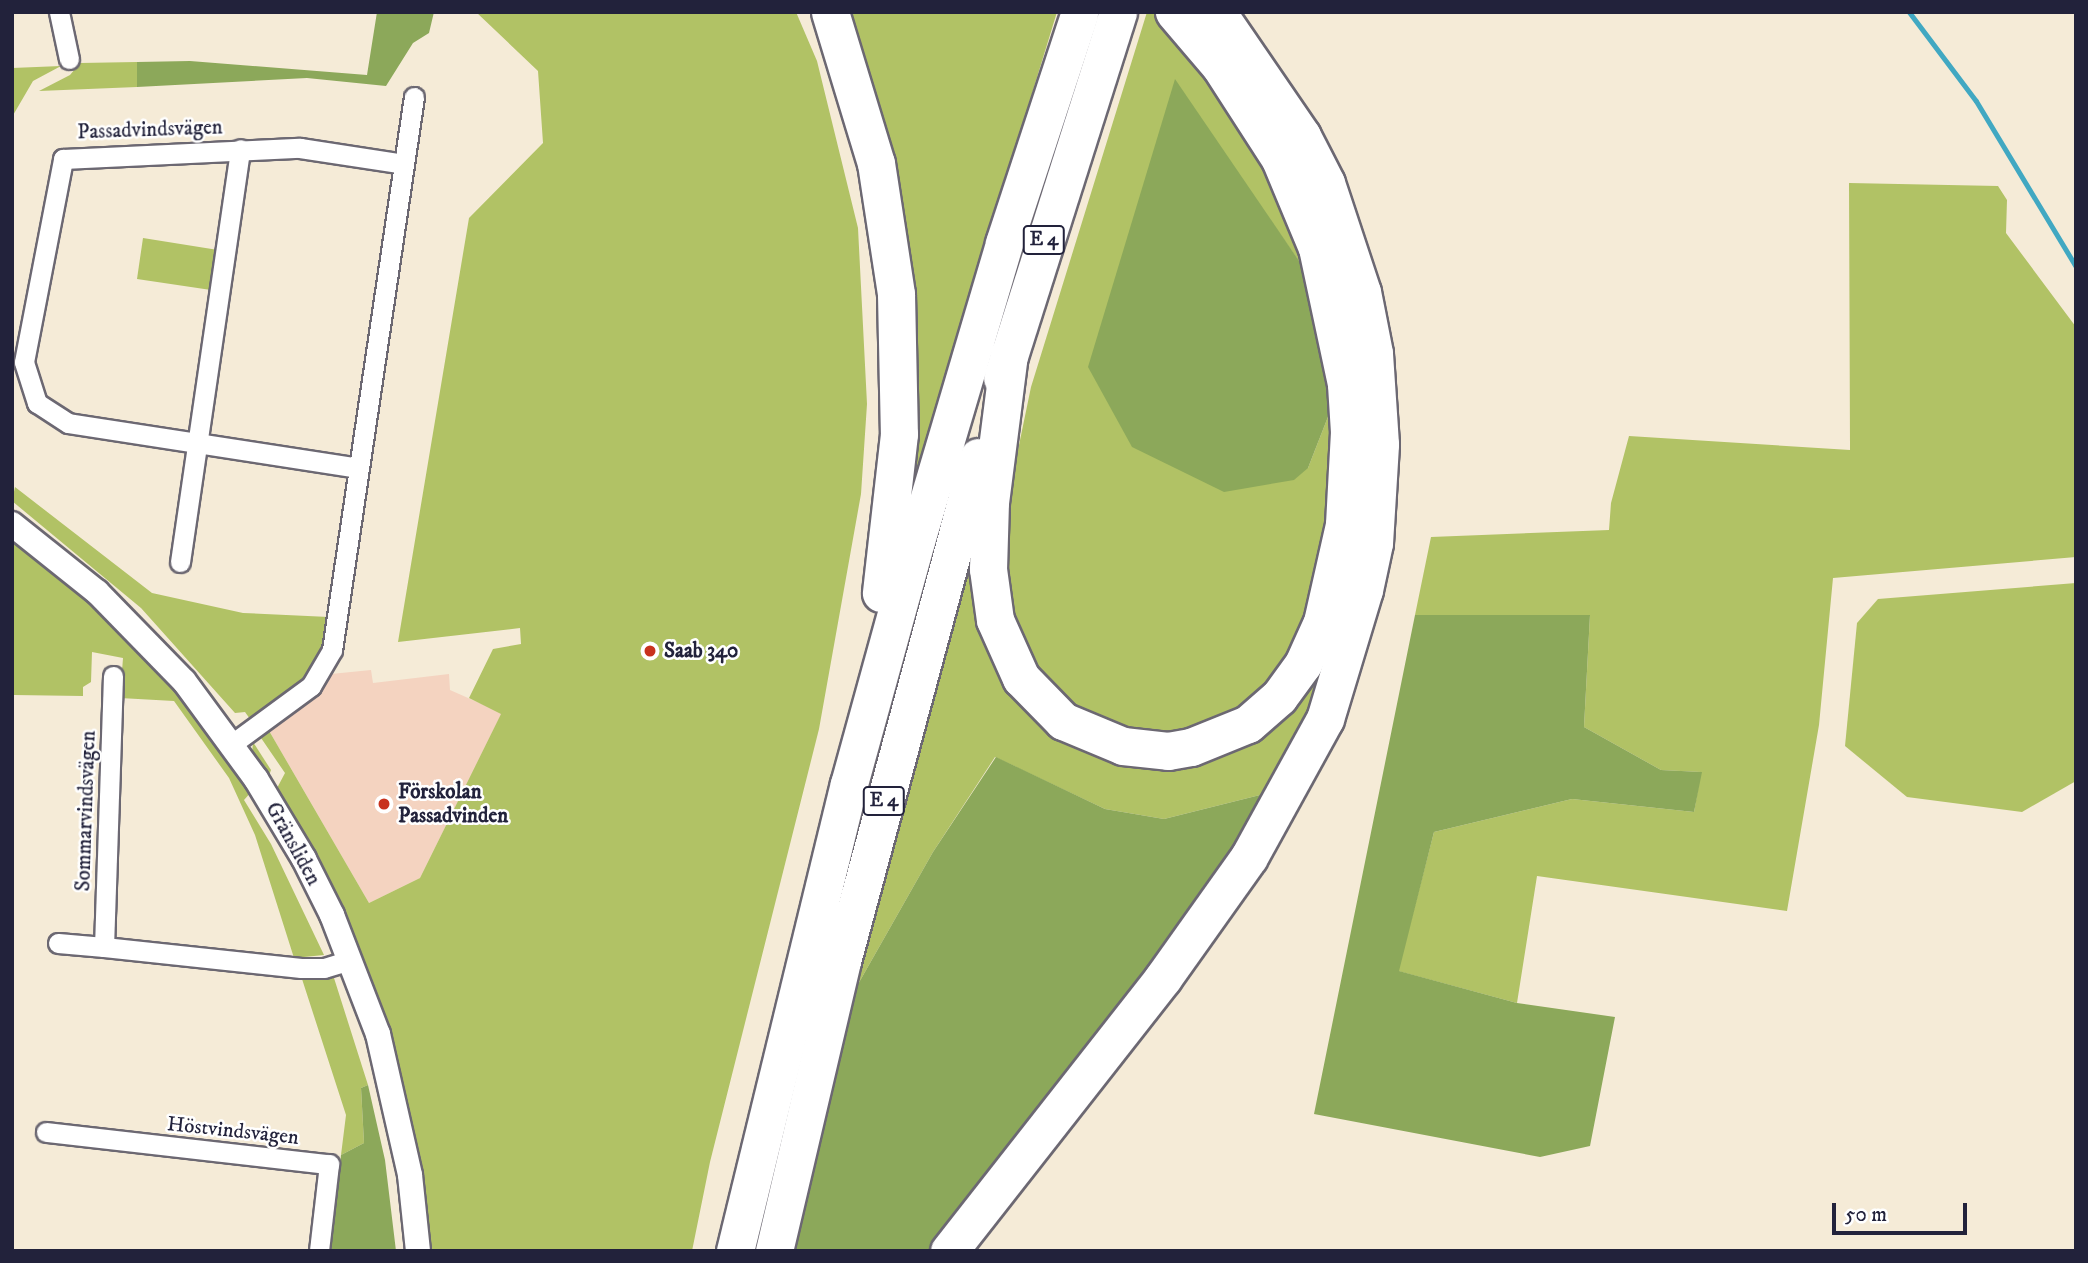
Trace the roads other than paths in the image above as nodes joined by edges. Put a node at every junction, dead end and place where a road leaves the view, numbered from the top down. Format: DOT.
graph roads {
  1 [pos="59,12"];
  2 [pos="830,12"];
  3 [pos="1080,12"];
  4 [pos="1118,12"];
  5 [pos="1195,19"];
  6 [pos="69,59"];
  7 [pos="414,97"];
  8 [pos="240,149"];
  9 [pos="404,164"];
  10 [pos="1009,354"];
  11 [pos="197,443"];
  12 [pos="359,468"];
  13 [pos="12,524"];
  14 [pos="180,562"];
  15 [pos="113,676"];
  16 [pos="232,744"];
  17 [pos="849,784"];
  18 [pos="58,943"];
  19 [pos="104,947"];
  20 [pos="350,960"];
  21 [pos="46,1132"];
  22 [pos="319,1251"];
  23 [pos="418,1251"];
  24 [pos="735,1251"];
  25 [pos="774,1251"];
  26 [pos="949,1251"];
  1 -- 6 [label="street"];
  2 -- 17 [label="highway"];
  3 -- 17 [label="highway, E 4"];
  4 -- 10 [label="highway, E 4"];
  5 -- 10 [label="highway"];
  5 -- 26 [label="highway"];
  7 -- 9 [label="street"];
  8 -- 9 [label="street, Passadvindsvägen"];
  8 -- 11 [label="street, Passadvindsvägen"];
  8 -- 11 [label="street, Passadvindsvägen"];
  9 -- 12 [label="street"];
  10 -- 25 [label="highway, E 4"];
  11 -- 12 [label="street, Passadvindsvägen"];
  11 -- 14 [label="street, Passadvindsvägen"];
  12 -- 16 [label="street"];
  13 -- 16 [label="street, Gränsliden"];
  15 -- 19 [label="street, Sommarvindsvägen"];
  16 -- 20 [label="street, Gränsliden"];
  17 -- 24 [label="highway, E 4"];
  18 -- 19 [label="street"];
  19 -- 20 [label="street"];
  20 -- 23 [label="street, Gränsliden"];
  21 -- 22 [label="street, Höstvindsvägen"];
}
